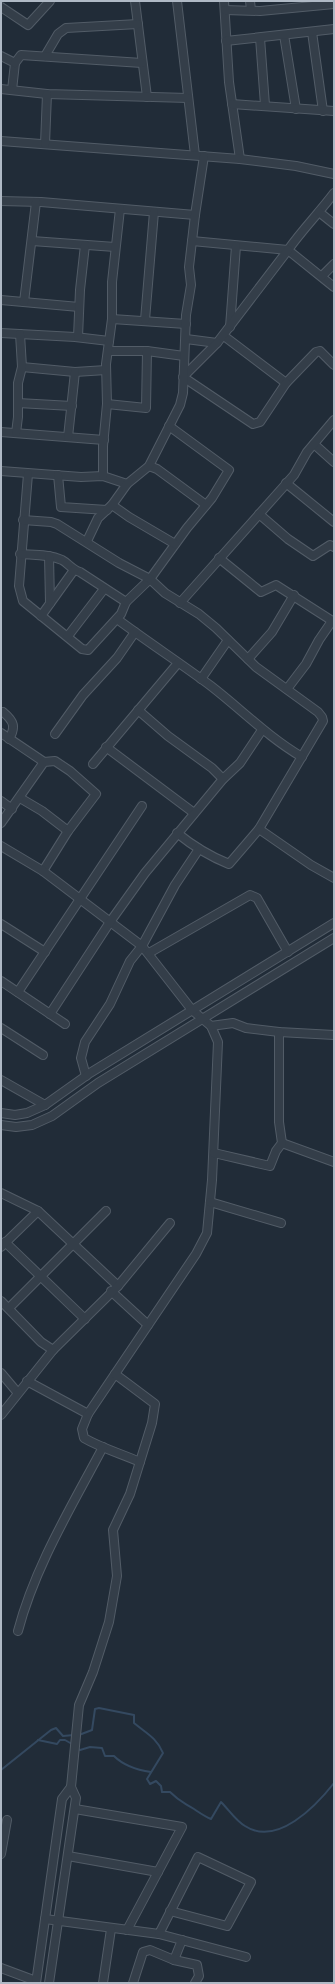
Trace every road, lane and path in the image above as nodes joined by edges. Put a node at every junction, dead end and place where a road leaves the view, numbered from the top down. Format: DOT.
graph roads {
  1 [pos="50,1"];
  2 [pos="135,1"];
  3 [pos="176,1"];
  4 [pos="224,1"];
  5 [pos="250,1"];
  6 [pos="333,1"];
  7 [pos="309,3"];
  8 [pos="334,4"];
  9 [pos="286,5"];
  10 [pos="1,6"];
  11 [pos="225,10"];
  12 [pos="251,10"];
  13 [pos="138,24"];
  14 [pos="334,29"];
  15 [pos="312,32"];
  16 [pos="284,35"];
  17 [pos="260,38"];
  18 [pos="226,41"];
  19 [pos="45,56"];
  20 [pos="6,60"];
  21 [pos="142,63"];
  22 [pos="1,89"];
  23 [pos="12,90"];
  24 [pos="47,94"];
  25 [pos="147,97"];
  26 [pos="188,98"];
  27 [pos="232,104"];
  28 [pos="265,105"];
  29 [pos="296,109"];
  30 [pos="323,111"];
  31 [pos="334,112"];
  32 [pos="1,141"];
  33 [pos="45,144"];
  34 [pos="195,155"];
  35 [pos="204,156"];
  36 [pos="240,159"];
  37 [pos="334,174"];
  38 [pos="334,194"];
  39 [pos="1,201"];
  40 [pos="36,202"];
  41 [pos="120,209"];
  42 [pos="154,212"];
  43 [pos="319,212"];
  44 [pos="195,214"];
  45 [pos="334,224"];
  46 [pos="32,241"];
  47 [pos="192,242"];
  48 [pos="85,245"];
  49 [pos="236,246"];
  50 [pos="115,247"];
  51 [pos="288,250"];
  52 [pos="334,264"];
  53 [pos="322,276"];
  54 [pos="334,287"];
  55 [pos="1,300"];
  56 [pos="24,302"];
  57 [pos="79,307"];
  58 [pos="112,318"];
  59 [pos="145,320"];
  60 [pos="186,324"];
  61 [pos="230,329"];
  62 [pos="1,333"];
  63 [pos="20,334"];
  64 [pos="224,336"];
  65 [pos="78,337"];
  66 [pos="186,339"];
  67 [pos="109,341"];
  68 [pos="217,343"];
  69 [pos="108,350"];
  70 [pos="147,351"];
  71 [pos="184,356"];
  72 [pos="334,365"];
  73 [pos="22,367"];
  74 [pos="106,370"];
  75 [pos="75,372"];
  76 [pos="183,377"];
  77 [pos="286,383"];
  78 [pos="18,403"];
  79 [pos="107,404"];
  80 [pos="72,406"];
  81 [pos="333,421"];
  82 [pos="169,426"];
  83 [pos="1,432"];
  84 [pos="16,433"];
  85 [pos="68,437"];
  86 [pos="104,440"];
  87 [pos="314,444"];
  88 [pos="334,462"];
  89 [pos="149,466"];
  90 [pos="1,471"];
  91 [pos="28,474"];
  92 [pos="58,475"];
  93 [pos="103,476"];
  94 [pos="127,484"];
  95 [pos="286,484"];
  96 [pos="206,505"];
  97 [pos="110,507"];
  98 [pos="259,514"];
  99 [pos="23,520"];
  100 [pos="334,522"];
  101 [pos="86,541"];
  102 [pos="175,544"];
  103 [pos="334,547"];
  104 [pos="20,554"];
  105 [pos="49,556"];
  106 [pos="219,558"];
  107 [pos="74,570"];
  108 [pos="150,579"];
  109 [pos="104,589"];
  110 [pos="294,595"];
  111 [pos="126,602"];
  112 [pos="180,603"];
  113 [pos="50,604"];
  114 [pos="41,616"];
  115 [pos="117,619"];
  116 [pos="333,622"];
  117 [pos="135,632"];
  118 [pos="68,636"];
  119 [pos="228,640"];
  120 [pos="248,659"];
  121 [pos="178,662"];
  122 [pos="201,679"];
  123 [pos="287,689"];
  124 [pos="138,710"];
  125 [pos="2,712"];
  126 [pos="262,730"];
  127 [pos="1,733"];
  128 [pos="55,734"];
  129 [pos="9,739"];
  130 [pos="106,748"];
  131 [pos="302,757"];
  132 [pos="44,762"];
  133 [pos="93,764"];
  134 [pos="222,780"];
  135 [pos="20,798"];
  136 [pos="1,801"];
  137 [pos="142,806"];
  138 [pos="12,809"];
  139 [pos="194,813"];
  140 [pos="1,824"];
  141 [pos="259,829"];
  142 [pos="68,831"];
  143 [pos="177,832"];
  144 [pos="1,846"];
  145 [pos="199,849"];
  146 [pos="43,871"];
  147 [pos="334,878"];
  148 [pos="80,899"];
  149 [pos="110,922"];
  150 [pos="334,923"];
  151 [pos="1,924"];
  152 [pos="334,938"];
  153 [pos="142,946"];
  154 [pos="44,952"];
  155 [pos="288,952"];
  156 [pos="148,953"];
  157 [pos="1,981"];
  158 [pos="18,992"];
  159 [pos="192,1010"];
  160 [pos="50,1014"];
  161 [pos="201,1019"];
  162 [pos="65,1024"];
  163 [pos="211,1026"];
  164 [pos="1,1028"];
  165 [pos="279,1032"];
  166 [pos="334,1035"];
  167 [pos="43,1055"];
  168 [pos="86,1076"];
  169 [pos="1,1080"];
  170 [pos="45,1105"];
  171 [pos="1,1113"];
  172 [pos="1,1125"];
  173 [pos="282,1143"];
  174 [pos="214,1153"];
  175 [pos="334,1162"];
  176 [pos="1,1193"];
  177 [pos="210,1202"];
  178 [pos="38,1211"];
  179 [pos="106,1211"];
  180 [pos="170,1223"];
  181 [pos="281,1223"];
  182 [pos="3,1244"];
  183 [pos="74,1244"];
  184 [pos="40,1277"];
  185 [pos="118,1286"];
  186 [pos="111,1291"];
  187 [pos="2,1302"];
  188 [pos="9,1308"];
  189 [pos="85,1319"];
  190 [pos="148,1325"];
  191 [pos="52,1350"];
  192 [pos="1,1373"];
  193 [pos="115,1374"];
  194 [pos="27,1381"];
  195 [pos="17,1392"];
  196 [pos="88,1414"];
  197 [pos="1,1415"];
  198 [pos="103,1447"];
  199 [pos="140,1462"];
  200 [pos="18,1631"];
  201 [pos="71,1786"];
  202 [pos="75,1809"];
  203 [pos="7,1820"];
  204 [pos="1,1854"];
  205 [pos="68,1856"];
  206 [pos="158,1872"];
  207 [pos="170,1911"];
  208 [pos="45,1919"];
  209 [pos="58,1920"];
  210 [pos="111,1929"];
  211 [pos="127,1930"];
  212 [pos="159,1934"];
  213 [pos="182,1940"];
  214 [pos="246,1957"];
  215 [pos="174,1960"];
  216 [pos="1,1968"];
  217 [pos="36,1982"];
  218 [pos="49,1983"];
  219 [pos="103,1983"];
  220 [pos="133,1983"];
  221 [pos="195,1983"];
  1 -- 10 [label="street"];
  2 -- 13 [label="street"];
  3 -- 26 [label="street"];
  4 -- 11 [label="street"];
  5 -- 12 [label="street"];
  6 -- 8 [label="street"];
  7 -- 8 [label="street"];
  7 -- 9 [label="street"];
  9 -- 12 [label="street"];
  11 -- 12 [label="street"];
  11 -- 18 [label="street"];
  13 -- 19 [label="street"];
  13 -- 21 [label="street"];
  14 -- 15 [label="street"];
  15 -- 16 [label="street"];
  15 -- 30 [label="street"];
  16 -- 17 [label="street"];
  16 -- 29 [label="street"];
  17 -- 18 [label="street"];
  17 -- 28 [label="street"];
  18 -- 27 [label="street"];
  19 -- 20 [label="street"];
  19 -- 21 [label="street"];
  20 -- 23 [label="street"];
  21 -- 25 [label="street"];
  22 -- 23 [label="street"];
  23 -- 24 [label="street"];
  24 -- 25 [label="street"];
  24 -- 33 [label="street"];
  25 -- 26 [label="street"];
  26 -- 34 [label="street"];
  27 -- 28 [label="street"];
  27 -- 36 [label="street"];
  28 -- 29 [label="street"];
  29 -- 30 [label="street"];
  30 -- 31 [label="street"];
  32 -- 33 [label="street"];
  33 -- 34 [label="street"];
  34 -- 35 [label="street"];
  35 -- 36 [label="street"];
  35 -- 44 [label="street"];
  36 -- 37 [label="street"];
  38 -- 43 [label="street"];
  39 -- 40 [label="street"];
  40 -- 41 [label="street"];
  40 -- 46 [label="street"];
  41 -- 42 [label="street"];
  41 -- 50 [label="street"];
  42 -- 44 [label="street"];
  42 -- 59 [label="street"];
  43 -- 45 [label="street"];
  43 -- 51 [label="street"];
  44 -- 47 [label="street"];
  46 -- 48 [label="street"];
  46 -- 56 [label="street"];
  47 -- 49 [label="street"];
  47 -- 60 [label="street"];
  48 -- 50 [label="street"];
  48 -- 57 [label="street"];
  49 -- 51 [label="street"];
  49 -- 61 [label="street"];
  50 -- 58 [label="street"];
  51 -- 53 [label="street"];
  51 -- 61 [label="street"];
  52 -- 53 [label="street"];
  53 -- 54 [label="street"];
  55 -- 56 [label="street"];
  56 -- 57 [label="street"];
  57 -- 65 [label="street"];
  58 -- 59 [label="street"];
  58 -- 67 [label="street"];
  59 -- 60 [label="street"];
  60 -- 66 [label="street"];
  61 -- 64 [label="street"];
  62 -- 63 [label="street"];
  63 -- 65 [label="street"];
  63 -- 73 [label="street"];
  64 -- 68 [label="street"];
  64 -- 77 [label="street"];
  65 -- 67 [label="street"];
  66 -- 68 [label="street"];
  66 -- 71 [label="street"];
  67 -- 69 [label="street"];
  68 -- 76 [label="street"];
  69 -- 70 [label="street"];
  69 -- 74 [label="street"];
  70 -- 71 [label="street"];
  70 -- 79 [label="street"];
  71 -- 76 [label="street"];
  72 -- 77 [label="street"];
  73 -- 75 [label="street"];
  73 -- 78 [label="street"];
  74 -- 75 [label="street"];
  74 -- 79 [label="street"];
  75 -- 80 [label="street"];
  76 -- 77 [label="street"];
  76 -- 82 [label="street"];
  78 -- 80 [label="street"];
  78 -- 84 [label="street"];
  79 -- 86 [label="street"];
  80 -- 85 [label="street"];
  81 -- 87 [label="street"];
  82 -- 89 [label="street"];
  82 -- 96 [label="street"];
  83 -- 84 [label="street"];
  84 -- 85 [label="street"];
  85 -- 86 [label="street"];
  86 -- 93 [label="street"];
  87 -- 88 [label="street"];
  87 -- 95 [label="street"];
  89 -- 94 [label="street"];
  89 -- 96 [label="street"];
  90 -- 91 [label="street"];
  91 -- 92 [label="street"];
  91 -- 99 [label="street"];
  92 -- 93 [label="street"];
  92 -- 97 [label="street"];
  93 -- 94 [label="street"];
  94 -- 97 [label="street"];
  95 -- 98 [label="street"];
  95 -- 100 [label="street"];
  96 -- 102 [label="street"];
  97 -- 101 [label="street"];
  97 -- 102 [label="street"];
  98 -- 103 [label="street"];
  98 -- 106 [label="street"];
  99 -- 101 [label="street"];
  99 -- 104 [label="street"];
  101 -- 108 [label="street"];
  102 -- 108 [label="street"];
  104 -- 105 [label="street"];
  104 -- 114 [label="street"];
  105 -- 107 [label="street"];
  105 -- 113 [label="street"];
  106 -- 110 [label="street"];
  106 -- 112 [label="street"];
  107 -- 109 [label="street"];
  107 -- 113 [label="street"];
  108 -- 111 [label="street"];
  108 -- 112 [label="street"];
  109 -- 111 [label="street"];
  109 -- 118 [label="street"];
  110 -- 116 [label="street"];
  110 -- 120 [label="street"];
  111 -- 115 [label="street"];
  112 -- 119 [label="street"];
  113 -- 114 [label="street"];
  114 -- 118 [label="street"];
  115 -- 117 [label="street"];
  115 -- 118 [label="street"];
  116 -- 123 [label="street"];
  117 -- 121 [label="street"];
  117 -- 128 [label="street"];
  119 -- 120 [label="street"];
  119 -- 122 [label="street"];
  120 -- 123 [label="street"];
  121 -- 122 [label="street"];
  121 -- 124 [label="street"];
  122 -- 126 [label="street"];
  123 -- 131 [label="street"];
  124 -- 130 [label="street"];
  124 -- 134 [label="street"];
  125 -- 129 [label="street"];
  126 -- 131 [label="street"];
  126 -- 134 [label="street"];
  127 -- 129 [label="street"];
  129 -- 132 [label="street"];
  130 -- 133 [label="street"];
  130 -- 139 [label="street"];
  131 -- 141 [label="street"];
  132 -- 135 [label="street"];
  132 -- 142 [label="street"];
  134 -- 139 [label="street"];
  135 -- 138 [label="street"];
  135 -- 142 [label="street"];
  136 -- 138 [label="street"];
  137 -- 148 [label="street"];
  138 -- 140 [label="street"];
  139 -- 143 [label="street"];
  141 -- 145 [label="street"];
  141 -- 147 [label="street"];
  142 -- 146 [label="street"];
  143 -- 145 [label="street"];
  143 -- 149 [label="street"];
  144 -- 146 [label="street"];
  145 -- 153 [label="street"];
  146 -- 148 [label="street"];
  148 -- 149 [label="street"];
  148 -- 154 [label="street"];
  149 -- 153 [label="street"];
  149 -- 160 [label="street"];
  150 -- 155 [label="street"];
  151 -- 154 [label="street"];
  152 -- 161 [label="street"];
  153 -- 156 [label="street"];
  153 -- 168 [label="street"];
  154 -- 158 [label="street"];
  155 -- 156 [label="street"];
  155 -- 159 [label="street"];
  156 -- 159 [label="street"];
  157 -- 158 [label="street"];
  158 -- 160 [label="street"];
  159 -- 161 [label="street"];
  159 -- 168 [label="street"];
  160 -- 162 [label="street"];
  161 -- 163 [label="street"];
  161 -- 172 [label="street"];
  163 -- 165 [label="street"];
  163 -- 174 [label="street"];
  164 -- 167 [label="street"];
  165 -- 166 [label="street"];
  165 -- 173 [label="street"];
  168 -- 170 [label="street"];
  169 -- 170 [label="street"];
  170 -- 171 [label="street"];
  173 -- 174 [label="street"];
  173 -- 175 [label="street"];
  174 -- 177 [label="street"];
  176 -- 178 [label="street"];
  177 -- 181 [label="street"];
  177 -- 190 [label="street"];
  178 -- 182 [label="street"];
  178 -- 183 [label="street"];
  179 -- 183 [label="street"];
  180 -- 185 [label="street"];
  182 -- 184 [label="street"];
  183 -- 184 [label="street"];
  183 -- 185 [label="street"];
  184 -- 188 [label="street"];
  184 -- 189 [label="street"];
  185 -- 186 [label="street"];
  186 -- 189 [label="street"];
  186 -- 190 [label="street"];
  187 -- 188 [label="street"];
  188 -- 191 [label="street"];
  189 -- 191 [label="street"];
  190 -- 193 [label="street"];
  191 -- 194 [label="street"];
  192 -- 195 [label="street"];
  193 -- 196 [label="street"];
  193 -- 199 [label="street"];
  194 -- 195 [label="street"];
  194 -- 196 [label="street"];
  195 -- 197 [label="street"];
  196 -- 198 [label="street"];
  198 -- 199 [label="street"];
  198 -- 200 [label="street"];
  199 -- 201 [label="street"];
  201 -- 202 [label="street"];
  201 -- 208 [label="street"];
  202 -- 205 [label="street"];
  202 -- 206 [label="street"];
  203 -- 204 [label="street"];
  205 -- 206 [label="street"];
  205 -- 209 [label="street"];
  206 -- 211 [label="street"];
  207 -- 207 [label="street"];
  207 -- 212 [label="street"];
  208 -- 209 [label="street"];
  208 -- 217 [label="street"];
  209 -- 210 [label="street"];
  209 -- 218 [label="street"];
  210 -- 211 [label="street"];
  210 -- 219 [label="street"];
  211 -- 212 [label="street"];
  212 -- 213 [label="street"];
  213 -- 214 [label="street"];
  213 -- 215 [label="street"];
  215 -- 220 [label="street"];
  215 -- 221 [label="street"];
  216 -- 217 [label="street"];
}
